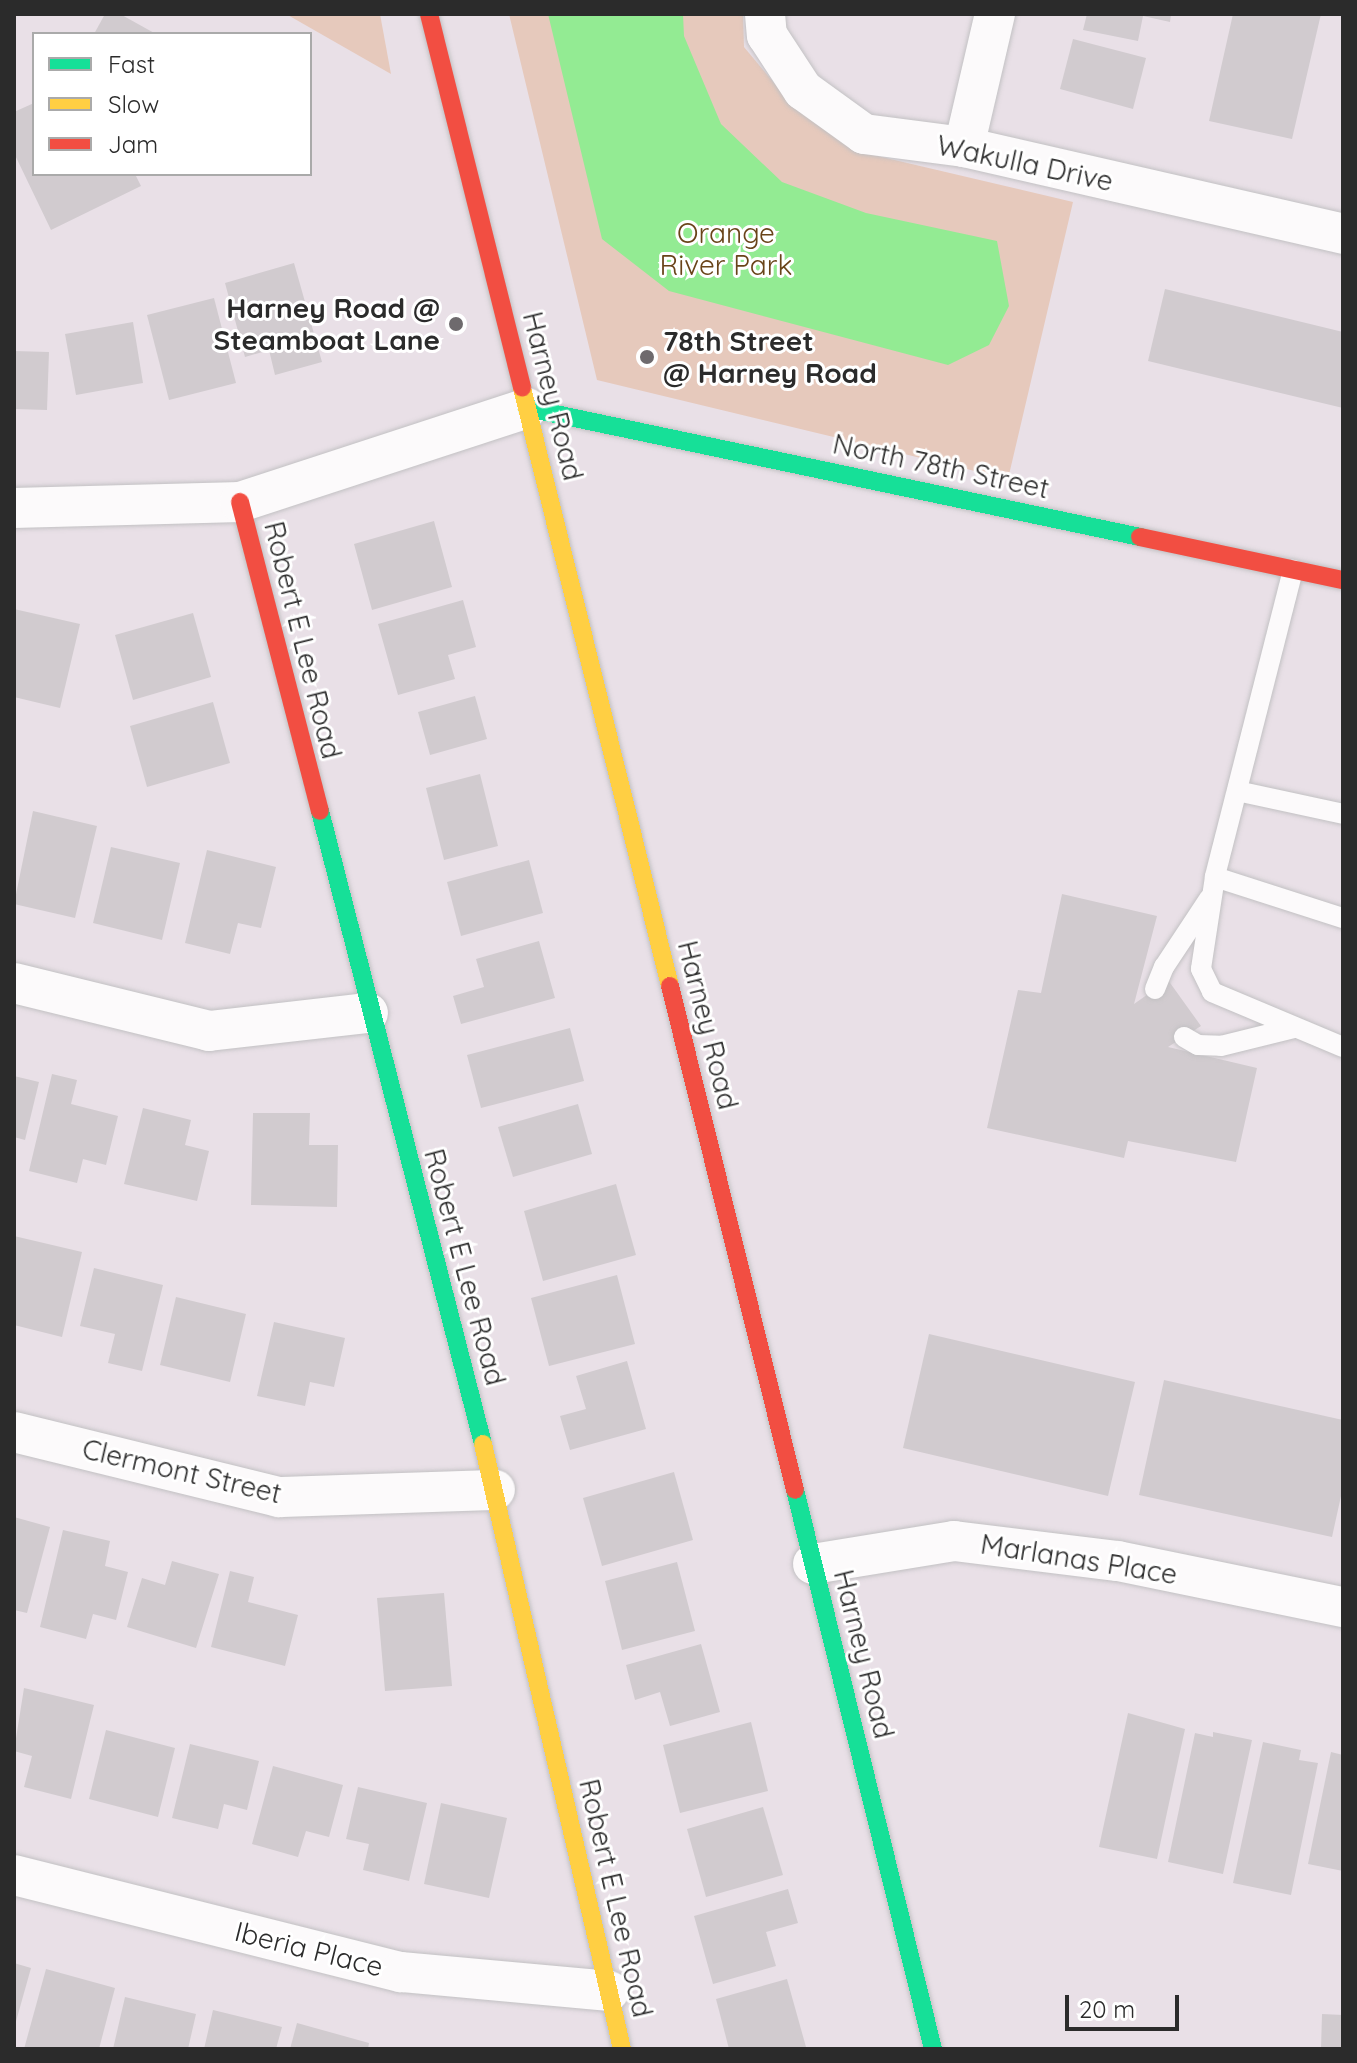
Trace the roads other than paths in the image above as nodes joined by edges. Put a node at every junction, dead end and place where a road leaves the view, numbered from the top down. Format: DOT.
graph roads {
  1 [pos="429,14"];
  2 [pos="765,14"];
  3 [pos="995,14"];
  4 [pos="964,147"];
  5 [pos="1343,234"];
  6 [pos="527,408"];
  7 [pos="240,502"];
  8 [pos="14,508"];
  9 [pos="1293,570"];
  10 [pos="1343,580"];
  11 [pos="1237,791"];
  12 [pos="1343,814"];
  13 [pos="1213,886"];
  14 [pos="1343,918"];
  15 [pos="14,983"];
  16 [pos="1155,989"];
  17 [pos="368,1013"];
  18 [pos="1294,1028"];
  19 [pos="1184,1037"];
  20 [pos="1343,1047"];
  21 [pos="14,1432"];
  22 [pos="495,1490"];
  23 [pos="813,1564"];
  24 [pos="1343,1607"];
  25 [pos="14,1875"];
  26 [pos="609,1991"];
  27 [pos="622,2049"];
  28 [pos="933,2049"];
  1 -- 6 [label="street, Harney Road"];
  2 -- 4 [label="street, Wakulla Drive"];
  3 -- 4 [label="street"];
  4 -- 5 [label="street, Wakulla Drive"];
  6 -- 7 [label="street"];
  6 -- 9 [label="street, North 78th Street"];
  6 -- 23 [label="street, Harney Road"];
  7 -- 8 [label="street"];
  7 -- 17 [label="street, Robert E Lee Road"];
  9 -- 10 [label="street, North 78th Street"];
  9 -- 11 [label="lane"];
  11 -- 12 [label="lane"];
  11 -- 13 [label="lane"];
  13 -- 14 [label="lane"];
  13 -- 16 [label="lane"];
  13 -- 18 [label="lane"];
  15 -- 17 [label="street"];
  17 -- 22 [label="street, Robert E Lee Road"];
  18 -- 19 [label="lane"];
  18 -- 20 [label="lane"];
  21 -- 22 [label="street, Clermont Street"];
  22 -- 26 [label="street, Robert E Lee Road"];
  23 -- 24 [label="street, Marlanas Place"];
  23 -- 28 [label="street, Harney Road"];
  25 -- 26 [label="street, Iberia Place"];
  26 -- 27 [label="street, Robert E Lee Road"];
}
